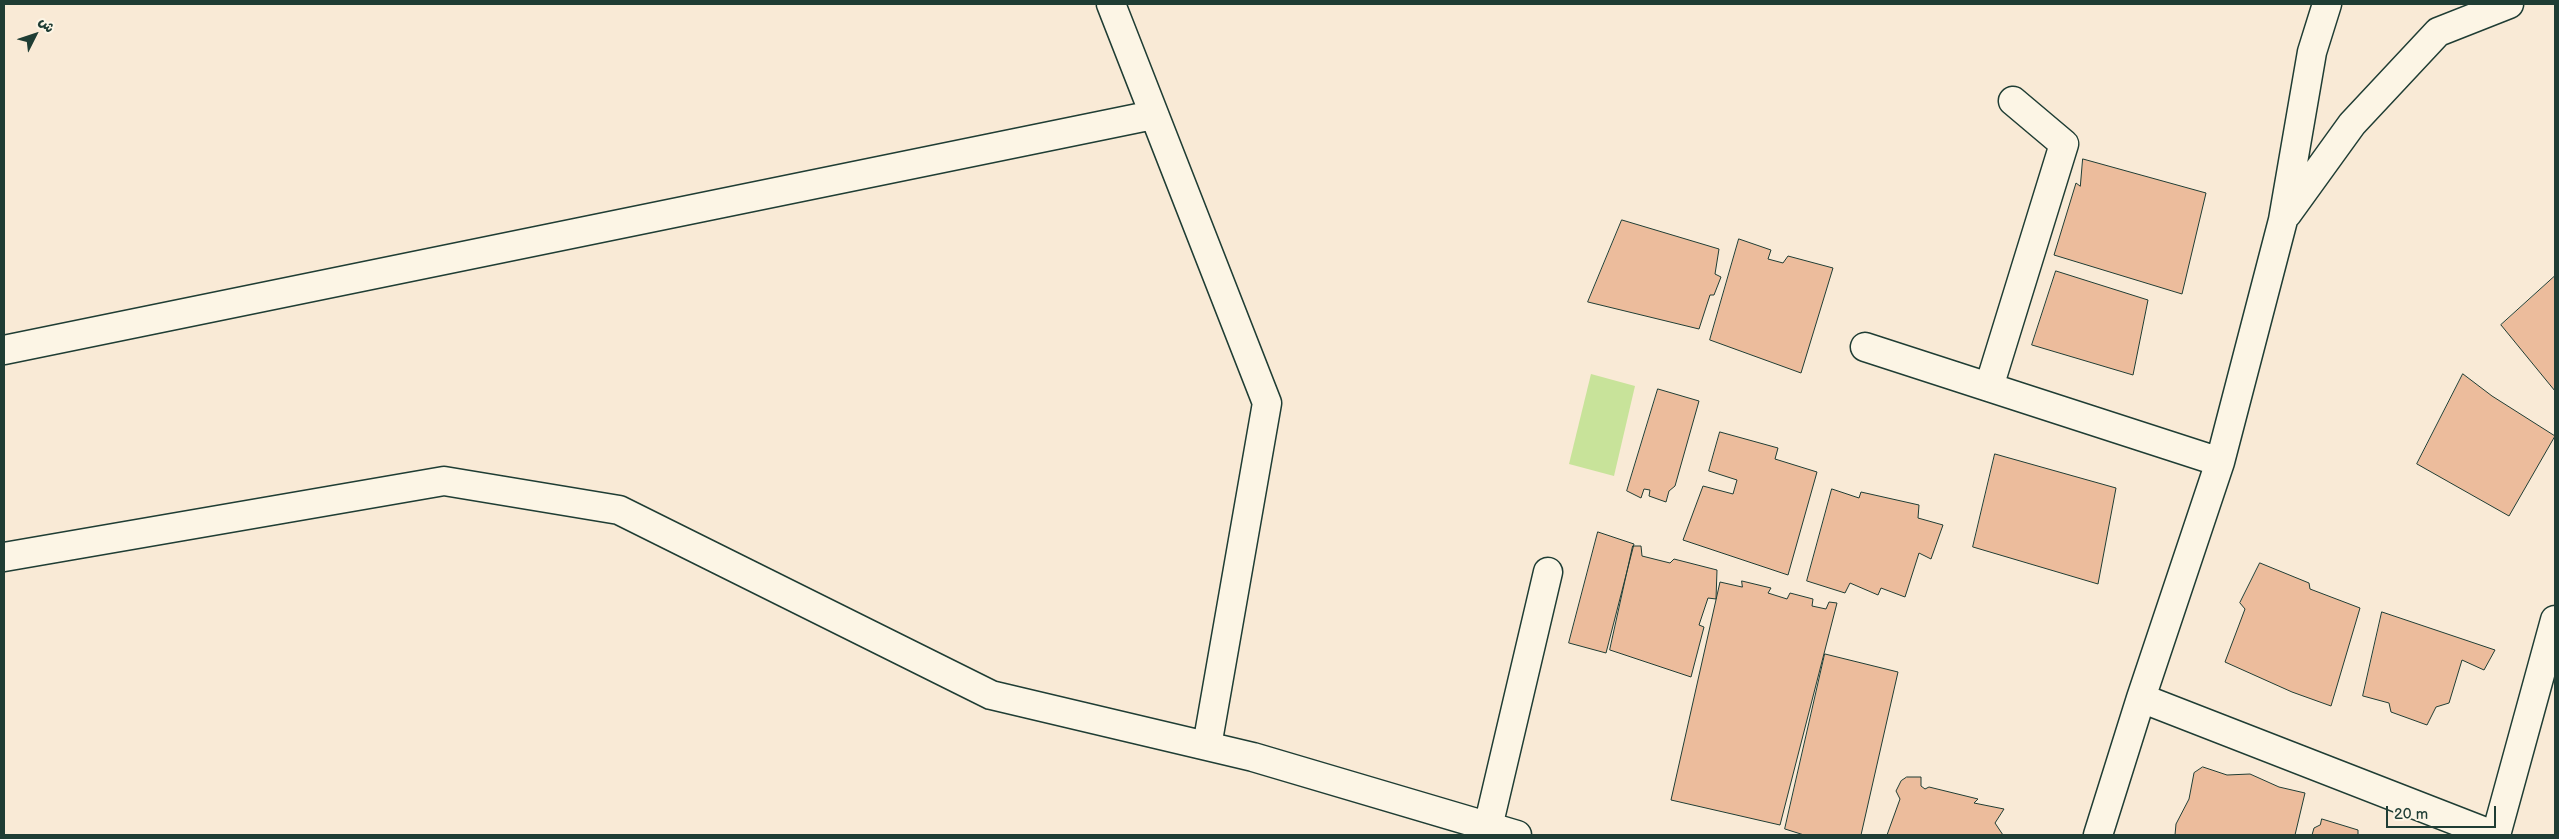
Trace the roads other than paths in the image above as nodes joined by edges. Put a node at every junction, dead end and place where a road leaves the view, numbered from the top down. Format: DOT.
graph roads {
  1 [pos="1111,4"];
  2 [pos="2327,4"];
  3 [pos="2509,4"];
  4 [pos="2013,101"];
  5 [pos="1154,115"];
  6 [pos="2283,220"];
  7 [pos="1864,346"];
  8 [pos="4,350"];
  9 [pos="1989,387"];
  10 [pos="2220,462"];
  11 [pos="4,557"];
  12 [pos="1548,572"];
  13 [pos="2555,620"];
  14 [pos="2141,698"];
  15 [pos="1207,746"];
  16 [pos="1488,827"];
  17 [pos="1517,835"];
  18 [pos="2098,835"];
  19 [pos="2495,835"];
  1 -- 5 [label="street"];
  2 -- 6 [label="street"];
  3 -- 6 [label="street"];
  4 -- 9 [label="street"];
  5 -- 8 [label="street"];
  5 -- 15 [label="street"];
  6 -- 10 [label="street"];
  7 -- 9 [label="street"];
  9 -- 10 [label="street"];
  10 -- 14 [label="street"];
  11 -- 15 [label="street"];
  12 -- 16 [label="street"];
  13 -- 19 [label="street"];
  14 -- 18 [label="street"];
  14 -- 19 [label="street"];
  15 -- 16 [label="street"];
  16 -- 17 [label="street"];
}
